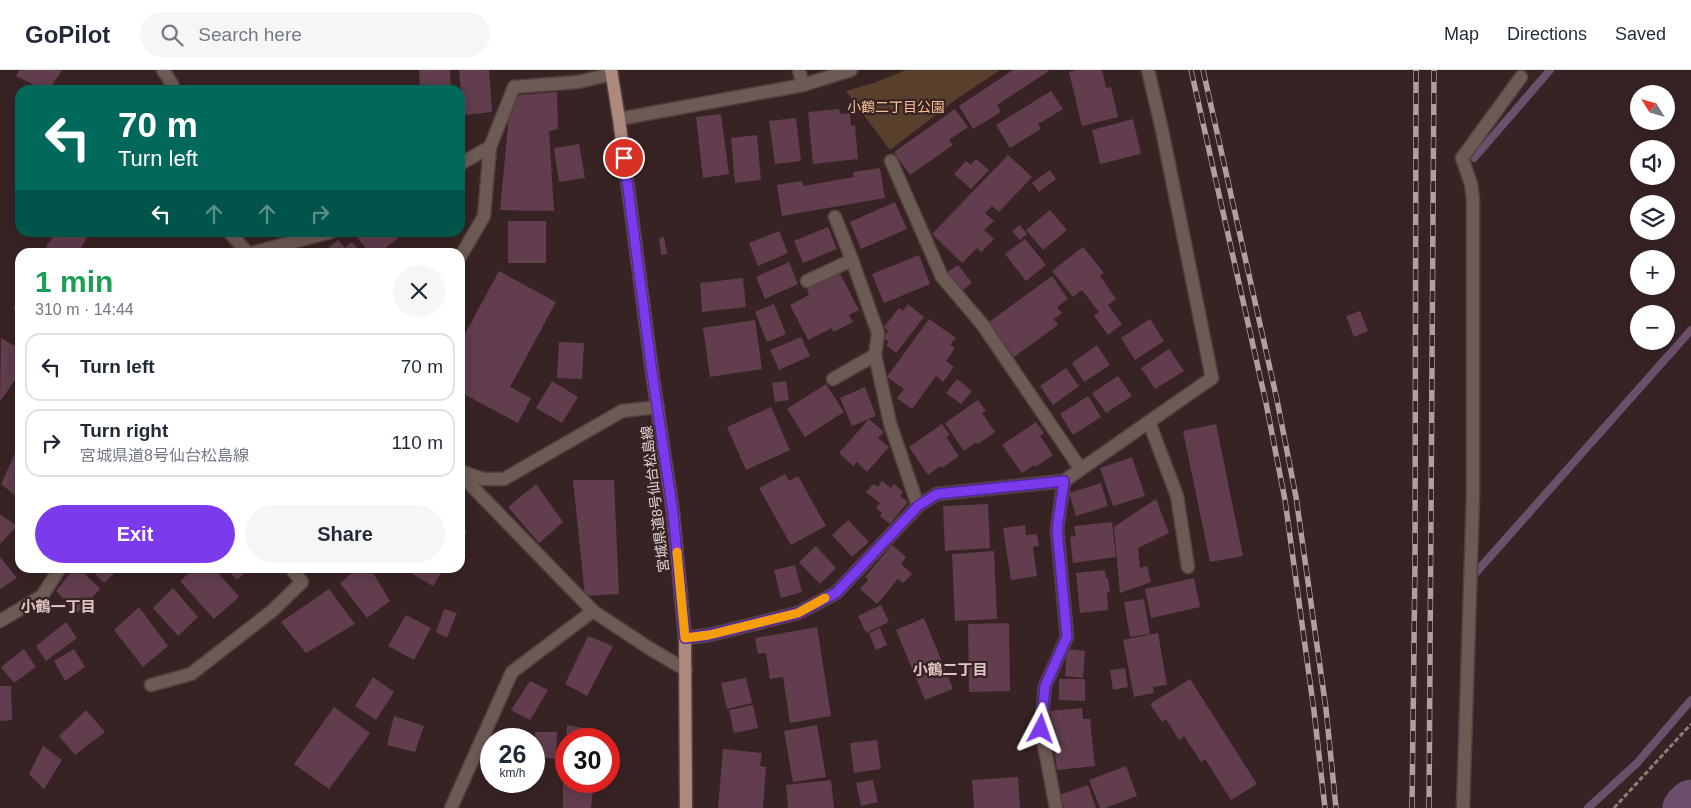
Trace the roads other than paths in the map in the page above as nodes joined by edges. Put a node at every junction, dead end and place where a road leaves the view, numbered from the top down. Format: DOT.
graph roads {
  1 [pos="163,70"];
  2 [pos="799,70"];
  3 [pos="851,70"];
  4 [pos="1148,70"];
  5 [pos="611,72"];
  6 [pos="1521,72"];
  7 [pos="172,85"];
  8 [pos="803,85"];
  9 [pos="619,118"];
  10 [pos="490,147"];
  11 [pos="465,161"];
  12 [pos="890,161"];
  13 [pos="835,217"];
  14 [pos="234,237"];
  15 [pos="312,237"];
  16 [pos="243,248"];
  17 [pos="270,248"];
  18 [pos="465,248"];
  19 [pos="852,260"];
  20 [pos="807,281"];
  21 [pos="874,355"];
  22 [pos="833,379"];
  23 [pos="658,407"];
  24 [pos="1149,422"];
  25 [pos="1080,468"];
  26 [pos="465,474"];
  27 [pos="465,478"];
  28 [pos="1064,481"];
  29 [pos="918,506"];
  30 [pos="1188,567"];
  31 [pos="57,573"];
  32 [pos="295,573"];
  33 [pos="593,611"];
  34 [pos="0,621"];
  35 [pos="685,638"];
  36 [pos="686,670"];
  37 [pos="151,685"];
  38 [pos="451,808"];
  39 [pos="686,808"];
  40 [pos="1056,808"];
  41 [pos="1463,808"];
  1 -- 7 [label="street"];
  2 -- 8 [label="street"];
  3 -- 8 [label="street"];
  4 -- 24 [label="street"];
  5 -- 9 [label="main road, 宮城県道8号仙台松島線"];
  5 -- 10 [label="street"];
  6 -- 41 [label="street"];
  8 -- 9 [label="street"];
  9 -- 23 [label="main road, 宮城県道8号仙台松島線"];
  10 -- 11 [label="street"];
  10 -- 18 [label="street"];
  12 -- 25 [label="street"];
  13 -- 19 [label="street"];
  14 -- 16 [label="street"];
  15 -- 17 [label="street"];
  19 -- 20 [label="street"];
  19 -- 21 [label="street"];
  21 -- 22 [label="street"];
  21 -- 29 [label="street"];
  23 -- 26 [label="street"];
  23 -- 35 [label="main road, 宮城県道8号仙台松島線"];
  24 -- 25 [label="street"];
  24 -- 30 [label="street"];
  25 -- 28 [label="street"];
  27 -- 33 [label="street"];
  28 -- 29 [label="street"];
  28 -- 40 [label="street"];
  29 -- 35 [label="street"];
  31 -- 34 [label="street"];
  32 -- 37 [label="street"];
  33 -- 36 [label="street"];
  33 -- 38 [label="street"];
  35 -- 36 [label="main road, 宮城県道8号仙台松島線"];
  36 -- 39 [label="main road, 宮城県道8号仙台松島線"];
}
